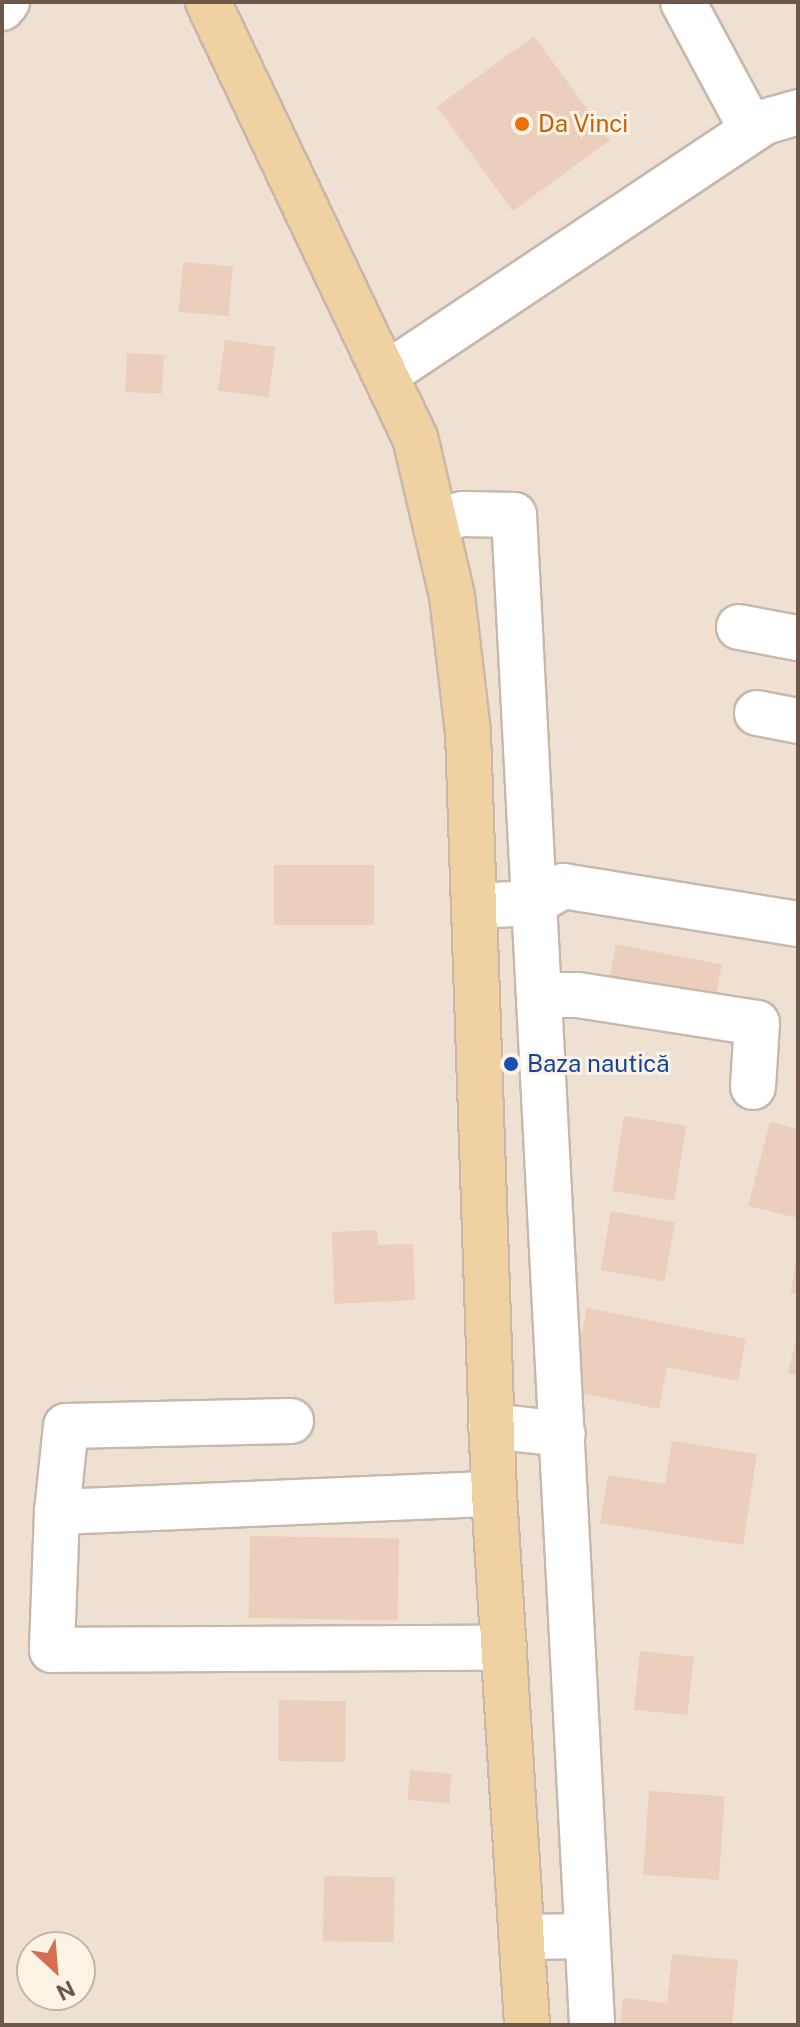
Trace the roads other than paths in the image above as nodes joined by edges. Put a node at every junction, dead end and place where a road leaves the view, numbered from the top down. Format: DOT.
graph roads {
  1 [pos="7,2"];
  2 [pos="208,2"];
  3 [pos="683,2"];
  4 [pos="2,8"];
  5 [pos="771,121"];
  6 [pos="388,373"];
  7 [pos="437,520"];
  8 [pos="739,627"];
  9 [pos="798,638"];
  10 [pos="534,903"];
  11 [pos="474,906"];
  12 [pos="798,924"];
  13 [pos="539,995"];
  14 [pos="753,1087"];
  15 [pos="291,1421"];
  16 [pos="491,1426"];
  17 [pos="563,1434"];
  18 [pos="494,1494"];
  19 [pos="57,1512"];
  20 [pos="504,1648"];
  21 [pos="587,1936"];
  22 [pos="523,1937"];
  23 [pos="527,2025"];
  24 [pos="592,2025"];
  1 -- 4 [label="street"];
  2 -- 6 [label="main road"];
  3 -- 5 [label="street"];
  5 -- 6 [label="street"];
  6 -- 7 [label="main road"];
  7 -- 10 [label="street"];
  7 -- 11 [label="main road"];
  8 -- 9 [label="street"];
  10 -- 11 [label="street"];
  10 -- 12 [label="street"];
  10 -- 13 [label="street"];
  11 -- 16 [label="main road"];
  13 -- 14 [label="street"];
  13 -- 17 [label="street"];
  15 -- 19 [label="street"];
  16 -- 17 [label="street"];
  16 -- 18 [label="main road"];
  17 -- 21 [label="street"];
  18 -- 19 [label="street"];
  18 -- 20 [label="main road"];
  19 -- 20 [label="street"];
  20 -- 22 [label="main road"];
  21 -- 22 [label="street"];
  21 -- 24 [label="street"];
  22 -- 23 [label="main road"];
}
